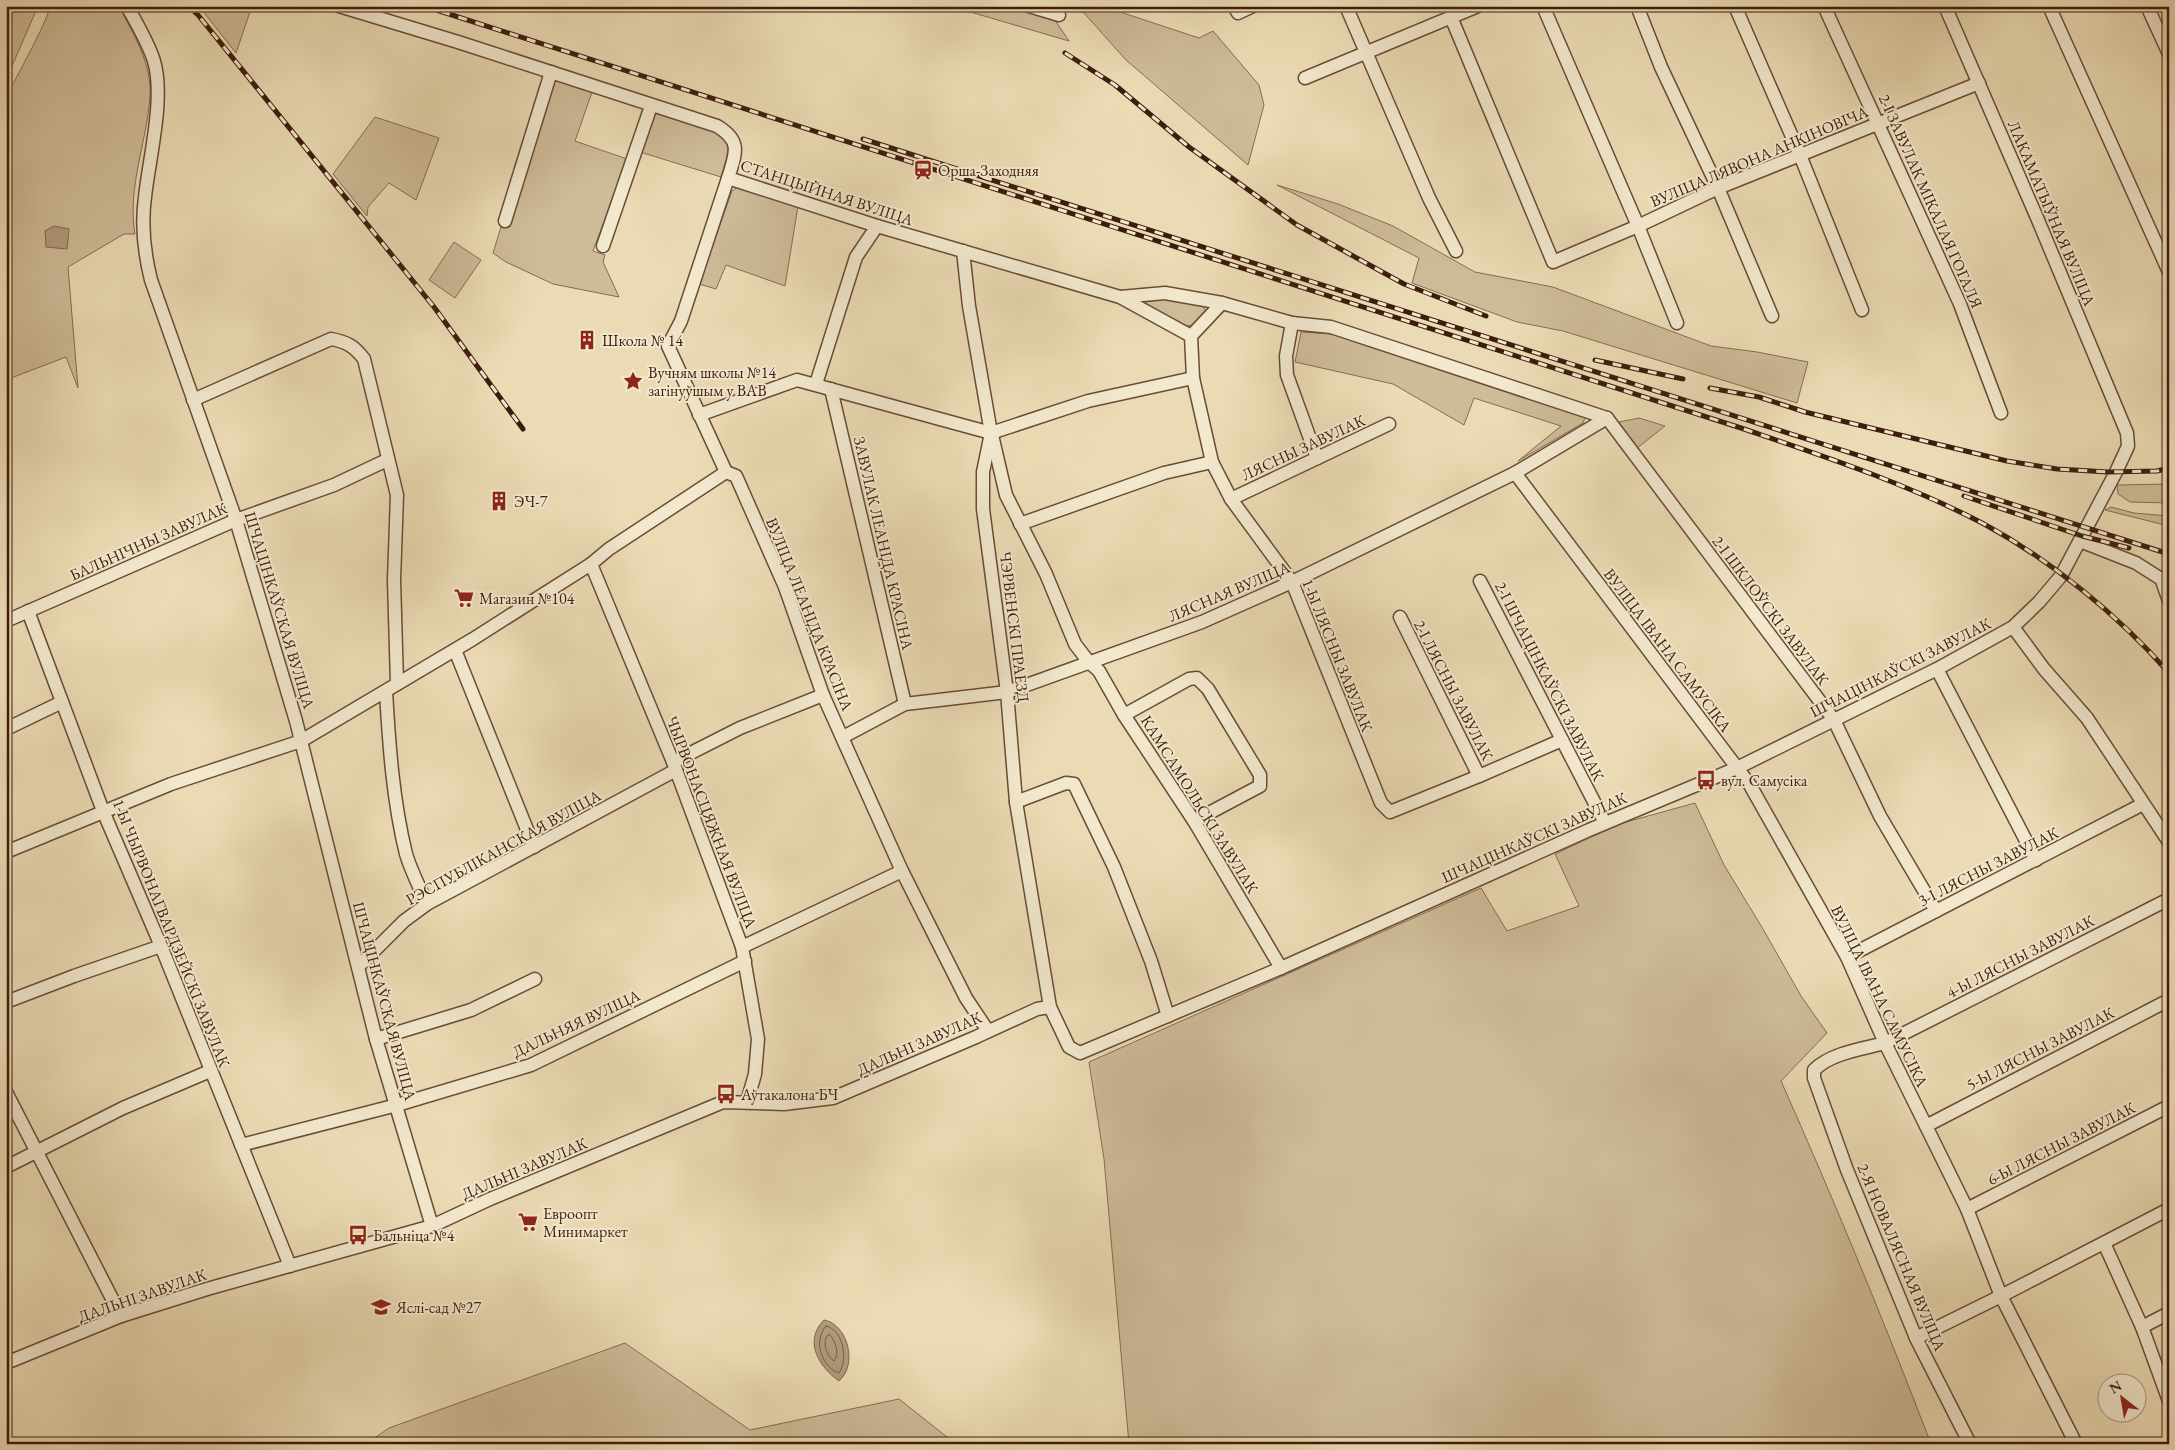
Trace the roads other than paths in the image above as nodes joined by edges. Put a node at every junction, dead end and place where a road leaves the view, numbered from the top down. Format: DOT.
graph roads {
  1 [pos="128,6"];
  2 [pos="339,6"];
  3 [pos="1029,6"];
  4 [pos="1254,6"];
  5 [pos="1346,6"];
  6 [pos="1478,6"];
  7 [pos="1543,6"];
  8 [pos="1637,6"];
  9 [pos="1735,6"];
  10 [pos="1824,6"];
  11 [pos="1945,6"];
  12 [pos="2049,6"];
  13 [pos="2147,6"];
  14 [pos="1236,10"];
  15 [pos="1059,15"];
  16 [pos="1451,17"];
  17 [pos="1367,52"];
  18 [pos="2169,54"];
  19 [pos="551,72"];
  20 [pos="1305,78"];
  21 [pos="1979,83"];
  22 [pos="651,106"];
  23 [pos="1879,123"];
  24 [pos="1800,155"];
  25 [pos="728,178"];
  26 [pos="1718,188"];
  27 [pos="505,222"];
  28 [pos="877,226"];
  29 [pos="1638,226"];
  30 [pos="603,246"];
  31 [pos="963,251"];
  32 [pos="1456,251"];
  33 [pos="2169,272"];
  34 [pos="1120,297"];
  35 [pos="1222,303"];
  36 [pos="1862,310"];
  37 [pos="1772,316"];
  38 [pos="1292,323"];
  39 [pos="1677,323"];
  40 [pos="1191,336"];
  41 [pos="1193,378"];
  42 [pos="816,384"];
  43 [pos="831,389"];
  44 [pos="193,400"];
  45 [pos="2001,413"];
  46 [pos="699,415"];
  47 [pos="1607,418"];
  48 [pos="1389,424"];
  49 [pos="992,433"];
  50 [pos="2127,433"];
  51 [pos="1317,458"];
  52 [pos="387,460"];
  53 [pos="1212,462"];
  54 [pos="726,472"];
  55 [pos="1515,473"];
  56 [pos="1231,499"];
  57 [pos="236,520"];
  58 [pos="1020,524"];
  59 [pos="2080,540"];
  60 [pos="591,564"];
  61 [pos="1480,580"];
  62 [pos="2165,581"];
  63 [pos="1292,582"];
  64 [pos="2169,601"];
  65 [pos="28,611"];
  66 [pos="1400,617"];
  67 [pos="6,621"];
  68 [pos="2013,627"];
  69 [pos="455,650"];
  70 [pos="1088,661"];
  71 [pos="1937,669"];
  72 [pos="397,684"];
  73 [pos="386,691"];
  74 [pos="1007,692"];
  75 [pos="823,695"];
  76 [pos="62,702"];
  77 [pos="905,704"];
  78 [pos="1124,714"];
  79 [pos="1834,720"];
  80 [pos="6,730"];
  81 [pos="843,738"];
  82 [pos="1562,740"];
  83 [pos="301,741"];
  84 [pos="674,766"];
  85 [pos="1737,768"];
  86 [pos="1479,776"];
  87 [pos="1016,802"];
  88 [pos="2143,804"];
  89 [pos="104,811"];
  90 [pos="1194,821"];
  91 [pos="1605,823"];
  92 [pos="2169,842"];
  93 [pos="534,847"];
  94 [pos="6,852"];
  95 [pos="2036,860"];
  96 [pos="902,871"];
  97 [pos="2169,899"];
  98 [pos="427,904"];
  99 [pos="1936,911"];
  100 [pos="161,946"];
  101 [pos="742,947"];
  102 [pos="1847,957"];
  103 [pos="745,961"];
  104 [pos="358,967"];
  105 [pos="1281,968"];
  106 [pos="535,980"];
  107 [pos="2169,1000"];
  108 [pos="6,1002"];
  109 [pos="1050,1007"];
  110 [pos="1168,1016"];
  111 [pos="988,1031"];
  112 [pos="376,1040"];
  113 [pos="1885,1043"];
  114 [pos="210,1071"];
  115 [pos="1814,1078"];
  116 [pos="6,1092"];
  117 [pos="747,1102"];
  118 [pos="397,1105"];
  119 [pos="2169,1106"];
  120 [pos="1926,1126"];
  121 [pos="241,1146"];
  122 [pos="36,1152"];
  123 [pos="6,1167"];
  124 [pos="1967,1209"];
  125 [pos="2169,1209"];
  126 [pos="432,1226"];
  127 [pos="2104,1244"];
  128 [pos="290,1266"];
  129 [pos="2001,1296"];
  130 [pos="2169,1313"];
  131 [pos="121,1316"];
  132 [pos="2142,1327"];
  133 [pos="1916,1338"];
  134 [pos="6,1363"];
  135 [pos="2169,1401"];
  136 [pos="1970,1444"];
  137 [pos="2076,1444"];
  1 -- 44 [label="street, ШЧАЦІНКАЎСКАЯ ВУЛІЦА"];
  2 -- 19 [label="street, СТАНЦЫЙНАЯ ВУЛІЦА"];
  3 -- 15 [label="street"];
  4 -- 14 [label="street"];
  5 -- 17 [label="street"];
  6 -- 16 [label="street"];
  7 -- 29 [label="street"];
  8 -- 26 [label="street"];
  9 -- 24 [label="street"];
  10 -- 23 [label="street, 2-І ЗАВУЛАК МІКАЛАЯ ГОГАЛЯ"];
  11 -- 21 [label="street, ЛАКАМАТЫЎНАЯ ВУЛІЦА"];
  12 -- 33 [label="street"];
  13 -- 18 [label="street"];
  16 -- 17 [label="street"];
  16 -- 29 [label="street, ВУЛІЦА ЛЯВОНА АНКІНОВІЧА"];
  17 -- 20 [label="street"];
  17 -- 32 [label="street"];
  19 -- 22 [label="street, СТАНЦЫЙНАЯ ВУЛІЦА"];
  19 -- 27 [label="street"];
  21 -- 23 [label="street, ВУЛІЦА ЛЯВОНА АНКІНОВІЧА"];
  21 -- 50 [label="street, ЛАКАМАТЫЎНАЯ ВУЛІЦА"];
  22 -- 25 [label="street, СТАНЦЫЙНАЯ ВУЛІЦА"];
  22 -- 30 [label="street"];
  23 -- 24 [label="street, ВУЛІЦА ЛЯВОНА АНКІНОВІЧА"];
  23 -- 45 [label="street, 2-І ЗАВУЛАК МІКАЛАЯ ГОГАЛЯ"];
  24 -- 26 [label="street, ВУЛІЦА ЛЯВОНА АНКІНОВІЧА"];
  24 -- 36 [label="street"];
  25 -- 28 [label="street, СТАНЦЫЙНАЯ ВУЛІЦА"];
  25 -- 46 [label="street, ВУЛІЦА ЛЕАНІДА КРАСІНА"];
  26 -- 29 [label="street, ВУЛІЦА ЛЯВОНА АНКІНОВІЧА"];
  26 -- 37 [label="street"];
  28 -- 31 [label="street, СТАНЦЫЙНАЯ ВУЛІЦА"];
  28 -- 42 [label="street"];
  29 -- 39 [label="street"];
  31 -- 34 [label="street, СТАНЦЫЙНАЯ ВУЛІЦА"];
  31 -- 49 [label="street, ЧЭРВЕНСКІ ПРАЕЗД"];
  34 -- 35 [label="street"];
  34 -- 40 [label="street, СТАНЦЫЙНАЯ ВУЛІЦА"];
  35 -- 38 [label="street"];
  35 -- 40 [label="street"];
  38 -- 47 [label="street"];
  38 -- 51 [label="street"];
  40 -- 41 [label="street"];
  41 -- 49 [label="street"];
  41 -- 53 [label="street, 1-Ы ЛЯСНЫ ЗАВУЛАК"];
  42 -- 43 [label="street"];
  42 -- 46 [label="street"];
  43 -- 49 [label="street"];
  43 -- 77 [label="street, ЗАВУЛАК ЛЕАНІДА КРАСІНА"];
  44 -- 52 [label="street"];
  44 -- 57 [label="street, ШЧАЦІНКАЎСКАЯ ВУЛІЦА"];
  46 -- 54 [label="street, ВУЛІЦА ЛЕАНІДА КРАСІНА"];
  47 -- 55 [label="street, ЛЯСНАЯ ВУЛІЦА"];
  47 -- 79 [label="street, 2-І ШКЛОЎСКІ ЗАВУЛАК"];
  48 -- 51 [label="street, ЛЯСНЫ ЗАВУЛАК"];
  49 -- 58 [label="street, КАМСАМОЛЬСКІ ЗАВУЛАК"];
  49 -- 74 [label="street, ЧЭРВЕНСКІ ПРАЕЗД"];
  50 -- 59 [label="street, ШЧАЦІНКАЎСКІ ЗАВУЛАК"];
  51 -- 56 [label="street, ЛЯСНЫ ЗАВУЛАК"];
  52 -- 57 [label="street, БАЛЬНІЧНЫ ЗАВУЛАК"];
  52 -- 72 [label="street"];
  53 -- 56 [label="street, 1-Ы ЛЯСНЫ ЗАВУЛАК"];
  53 -- 58 [label="street"];
  54 -- 60 [label="street"];
  54 -- 75 [label="street, ВУЛІЦА ЛЕАНІДА КРАСІНА"];
  55 -- 63 [label="street, ЛЯСНАЯ ВУЛІЦА"];
  55 -- 85 [label="street, ВУЛІЦА ІВАНА САМУСІКА"];
  56 -- 63 [label="street, 1-Ы ЛЯСНЫ ЗАВУЛАК"];
  57 -- 65 [label="street, БАЛЬНІЧНЫ ЗАВУЛАК"];
  57 -- 83 [label="street, ШЧАЦІНКАЎСКАЯ ВУЛІЦА"];
  58 -- 70 [label="street, КАМСАМОЛЬСКІ ЗАВУЛАК"];
  59 -- 62 [label="street"];
  59 -- 68 [label="street, ШЧАЦІНКАЎСКІ ЗАВУЛАК"];
  60 -- 69 [label="street"];
  60 -- 84 [label="street, ЧЫРВОНАСЦЯЖНАЯ ВУЛІЦА"];
  61 -- 82 [label="street, 2-І ШЧАЦІНКАЎСКІ ЗАВУЛАК"];
  62 -- 64 [label="street"];
  63 -- 70 [label="street, ЛЯСНАЯ ВУЛІЦА"];
  63 -- 86 [label="street, 1-Ы ЛЯСНЫ ЗАВУЛАК"];
  65 -- 67 [label="street, БАЛЬНІЧНЫ ЗАВУЛАК"];
  65 -- 76 [label="street, 1-Ы ЧЫРВОНАГВАРДЗЕЙСКІ ЗАВУЛАК"];
  66 -- 86 [label="street, 2-І ЛЯСНЫ ЗАВУЛАК"];
  68 -- 71 [label="street, ШЧАЦІНКАЎСКІ ЗАВУЛАК"];
  68 -- 88 [label="street"];
  69 -- 72 [label="street"];
  69 -- 93 [label="street"];
  70 -- 74 [label="street, ЛЯСНАЯ ВУЛІЦА"];
  70 -- 78 [label="street, КАМСАМОЛЬСКІ ЗАВУЛАК"];
  71 -- 79 [label="street, ШЧАЦІНКАЎСКІ ЗАВУЛАК"];
  71 -- 95 [label="street"];
  72 -- 73 [label="street"];
  73 -- 83 [label="street"];
  73 -- 98 [label="street"];
  74 -- 77 [label="street, ЛЯСНАЯ ВУЛІЦА"];
  74 -- 87 [label="street, ЧЭРВЕНСКІ ПРАЕЗД"];
  75 -- 81 [label="street, ВУЛІЦА ЛЕАНІДА КРАСІНА"];
  75 -- 84 [label="street, РЭСПУБЛІКАНСКАЯ ВУЛІЦА"];
  76 -- 80 [label="street"];
  76 -- 89 [label="street, 1-Ы ЧЫРВОНАГВАРДЗЕЙСКІ ЗАВУЛАК"];
  77 -- 81 [label="street, ЛЯСНАЯ ВУЛІЦА"];
  78 -- 90 [label="street, КАМСАМОЛЬСКІ ЗАВУЛАК"];
  78 -- 90 [label="street"];
  79 -- 85 [label="street, ШЧАЦІНКАЎСКІ ЗАВУЛАК"];
  79 -- 99 [label="street, 2-І ШКЛОЎСКІ ЗАВУЛАК"];
  81 -- 96 [label="street, ВУЛІЦА ЛЕАНІДА КРАСІНА"];
  82 -- 86 [label="street"];
  82 -- 91 [label="street, 2-І ШЧАЦІНКАЎСКІ ЗАВУЛАК"];
  83 -- 89 [label="street"];
  83 -- 104 [label="street, ШЧАЦІНКАЎСКАЯ ВУЛІЦА"];
  84 -- 93 [label="street, РЭСПУБЛІКАНСКАЯ ВУЛІЦА"];
  84 -- 101 [label="street, ЧЫРВОНАСЦЯЖНАЯ ВУЛІЦА"];
  85 -- 91 [label="street, ШЧАЦІНКАЎСКІ ЗАВУЛАК"];
  85 -- 102 [label="street, ВУЛІЦА ІВАНА САМУСІКА"];
  87 -- 109 [label="street, ЧЭРВЕНСКІ ПРАЕЗД"];
  87 -- 110 [label="street"];
  88 -- 92 [label="street"];
  88 -- 95 [label="street, 3-І ЛЯСНЫ ЗАВУЛАК"];
  89 -- 94 [label="street"];
  89 -- 100 [label="street, 1-Ы ЧЫРВОНАГВАРДЗЕЙСКІ ЗАВУЛАК"];
  90 -- 105 [label="street, КАМСАМОЛЬСКІ ЗАВУЛАК"];
  91 -- 105 [label="street, ШЧАЦІНКАЎСКІ ЗАВУЛАК"];
  93 -- 98 [label="street, РЭСПУБЛІКАНСКАЯ ВУЛІЦА"];
  95 -- 99 [label="street, 3-І ЛЯСНЫ ЗАВУЛАК"];
  96 -- 101 [label="street"];
  96 -- 111 [label="street, ВУЛІЦА ЛЕАНІДА КРАСІНА"];
  97 -- 113 [label="street, 4-Ы ЛЯСНЫ ЗАВУЛАК"];
  98 -- 104 [label="street, РЭСПУБЛІКАНСКАЯ ВУЛІЦА"];
  99 -- 102 [label="street, 3-І ЛЯСНЫ ЗАВУЛАК"];
  100 -- 108 [label="street"];
  100 -- 114 [label="street, 1-Ы ЧЫРВОНАГВАРДЗЕЙСКІ ЗАВУЛАК"];
  101 -- 103 [label="street, ЧЫРВОНАСЦЯЖНАЯ ВУЛІЦА"];
  102 -- 113 [label="street, ВУЛІЦА ІВАНА САМУСІКА"];
  103 -- 117 [label="street, ЧЫРВОНАСЦЯЖНАЯ ВУЛІЦА"];
  103 -- 118 [label="street, ДАЛЬНЯЯ ВУЛІЦА"];
  104 -- 112 [label="street, ШЧАЦІНКАЎСКАЯ ВУЛІЦА"];
  105 -- 110 [label="street, ШЧАЦІНКАЎСКІ ЗАВУЛАК"];
  106 -- 112 [label="street"];
  107 -- 120 [label="street, 5-Ы ЛЯСНЫ ЗАВУЛАК"];
  109 -- 110 [label="street, ШЧАЦІНКАЎСКІ ЗАВУЛАК"];
  109 -- 111 [label="street, ДАЛЬНІ ЗАВУЛАК"];
  111 -- 117 [label="street, ДАЛЬНІ ЗАВУЛАК"];
  112 -- 118 [label="street, ШЧАЦІНКАЎСКАЯ ВУЛІЦА"];
  113 -- 115 [label="street, 4-Ы ЛЯСНЫ ЗАВУЛАК"];
  113 -- 120 [label="street, ВУЛІЦА ІВАНА САМУСІКА"];
  114 -- 121 [label="street, 1-Ы ЧЫРВОНАГВАРДЗЕЙСКІ ЗАВУЛАК"];
  114 -- 122 [label="street"];
  115 -- 133 [label="street, 2-Я НОВАЛЯСНАЯ ВУЛІЦА"];
  116 -- 122 [label="street"];
  117 -- 126 [label="street, ДАЛЬНІ ЗАВУЛАК"];
  118 -- 121 [label="street, ДАЛЬНЯЯ ВУЛІЦА"];
  118 -- 126 [label="street, ШЧАЦІНКАЎСКАЯ ВУЛІЦА"];
  119 -- 124 [label="street, 6-Ы ЛЯСНЫ ЗАВУЛАК"];
  120 -- 124 [label="street, ВУЛІЦА ІВАНА САМУСІКА"];
  121 -- 128 [label="street, 1-Ы ЧЫРВОНАГВАРДЗЕЙСКІ ЗАВУЛАК"];
  122 -- 123 [label="street"];
  122 -- 131 [label="street"];
  124 -- 129 [label="street, ВУЛІЦА ІВАНА САМУСІКА"];
  125 -- 127 [label="street"];
  126 -- 128 [label="street, ДАЛЬНІ ЗАВУЛАК"];
  127 -- 129 [label="street"];
  127 -- 132 [label="street"];
  128 -- 131 [label="street, ДАЛЬНІ ЗАВУЛАК"];
  129 -- 133 [label="street"];
  129 -- 137 [label="street, ВУЛІЦА ІВАНА САМУСІКА"];
  130 -- 132 [label="street"];
  131 -- 134 [label="street, ДАЛЬНІ ЗАВУЛАК"];
  132 -- 135 [label="street"];
  133 -- 136 [label="street, 2-Я НОВАЛЯСНАЯ ВУЛІЦА"];
}
